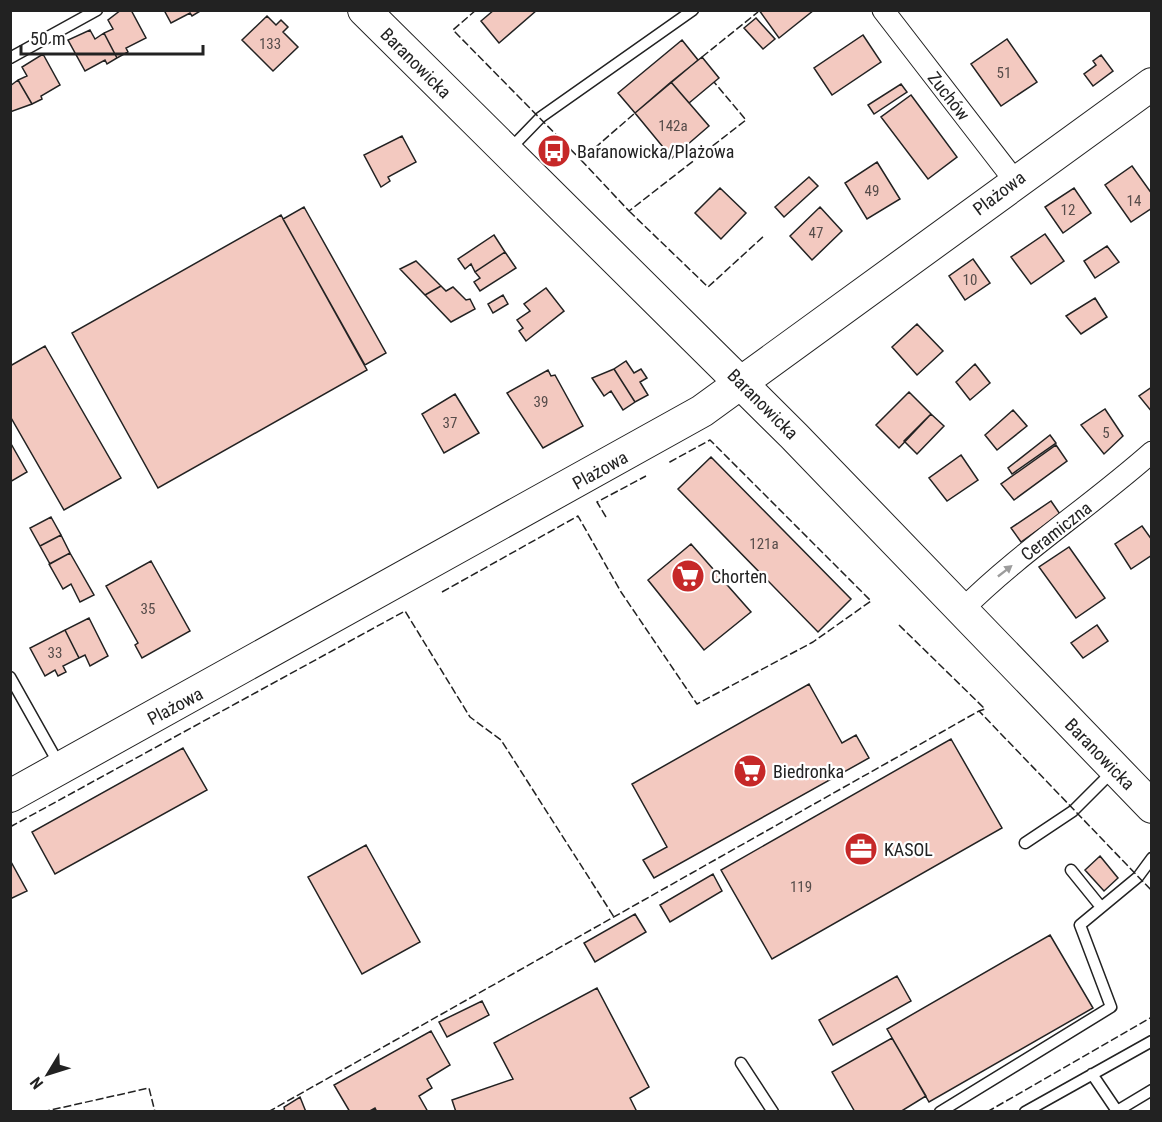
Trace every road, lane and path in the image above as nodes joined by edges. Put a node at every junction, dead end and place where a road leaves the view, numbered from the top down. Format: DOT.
graph roads {
  1 [pos="98,10"];
  2 [pos="364,10"];
  3 [pos="693,10"];
  4 [pos="883,10"];
  5 [pos="10,58"];
  6 [pos="1152,84"];
  7 [pos="506,152"];
  8 [pos="1015,181"];
  9 [pos="742,383"];
  10 [pos="1152,452"];
  11 [pos="962,610"];
  12 [pos="10,677"];
  13 [pos="61,768"];
  14 [pos="1114,769"];
  15 [pos="10,796"];
  16 [pos="1152,807"];
  17 [pos="1025,843"];
  18 [pos="1152,858"];
  19 [pos="1071,870"];
  20 [pos="1101,907"];
  21 [pos="1152,1041"];
  22 [pos="741,1063"];
  23 [pos="1092,1074"];
  24 [pos="1152,1090"];
  25 [pos="773,1112"];
  26 [pos="940,1112"];
  27 [pos="1025,1112"];
  1 -- 5 [label="lane"];
  2 -- 7 [label="street, Baranowicka"];
  3 -- 7 [label="lane"];
  4 -- 8 [label="street, Zuchów"];
  6 -- 8 [label="street, Plażowa"];
  7 -- 9 [label="street, Baranowicka"];
  8 -- 9 [label="street, Plażowa"];
  9 -- 11 [label="street, Baranowicka"];
  9 -- 13 [label="street, Plażowa"];
  11 -- 10 [label="street, Ceramiczna, one-way"];
  11 -- 14 [label="street, Baranowicka"];
  12 -- 13 [label="lane"];
  13 -- 15 [label="street, Plażowa"];
  14 -- 16 [label="street, Baranowicka"];
  14 -- 17 [label="lane"];
  18 -- 20 [label="lane"];
  19 -- 20 [label="lane"];
  20 -- 26 [label="lane"];
  21 -- 23 [label="lane"];
  22 -- 25 [label="lane"];
  23 -- 24 [label="lane"];
  23 -- 27 [label="lane"];
}
